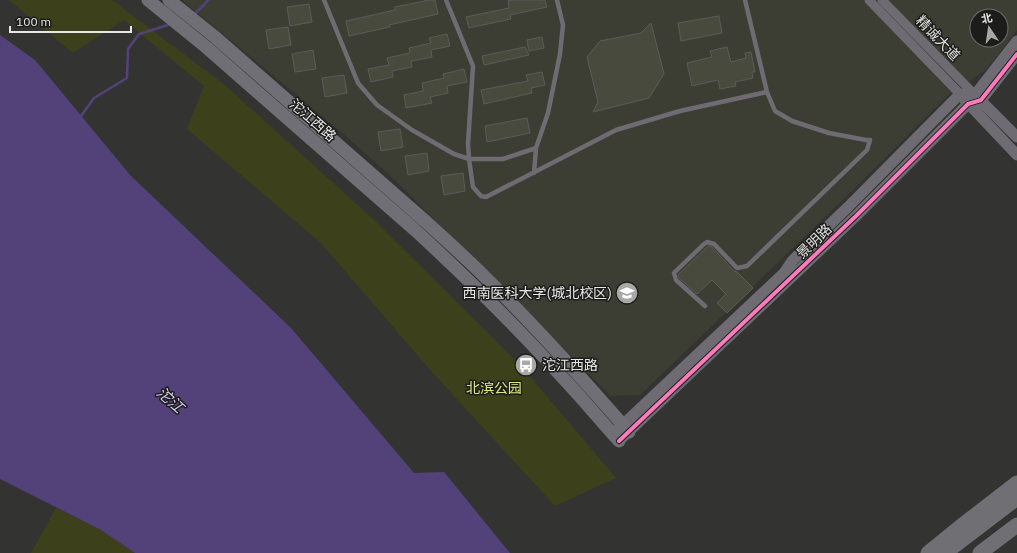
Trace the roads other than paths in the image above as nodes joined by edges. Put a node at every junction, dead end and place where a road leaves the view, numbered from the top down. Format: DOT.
graph roads {
  1 [pos="148,0"];
  2 [pos="169,0"];
  3 [pos="324,0"];
  4 [pos="446,0"];
  5 [pos="557,0"];
  6 [pos="746,0"];
  7 [pos="869,0"];
  8 [pos="882,0"];
  9 [pos="1017,41"];
  10 [pos="210,42"];
  11 [pos="1017,54"];
  12 [pos="767,92"];
  13 [pos="960,94"];
  14 [pos="975,100"];
  15 [pos="1017,137"];
  16 [pos="536,148"];
  17 [pos="1017,155"];
  18 [pos="469,160"];
  19 [pos="534,173"];
  20 [pos="705,306"];
  21 [pos="626,428"];
  22 [pos="616,438"];
  23 [pos="1017,483"];
  24 [pos="1017,498"];
  25 [pos="1017,511"];
  26 [pos="1017,525"];
  27 [pos="928,553"];
  28 [pos="945,553"];
  29 [pos="960,553"];
  30 [pos="980,553"];
  1 -- 10 [label="main road, 沱江西路"];
  2 -- 10 [label="main road, 沱江西路"];
  3 -- 18 [label="lane"];
  4 -- 18 [label="lane"];
  5 -- 16 [label="lane"];
  6 -- 12 [label="lane"];
  7 -- 13 [label="street, 精诚大道"];
  8 -- 14 [label="street, 精诚大道"];
  9 -- 14 [label="street, 景明路"];
  10 -- 21 [label="main road, 沱江西路"];
  10 -- 22 [label="main road, 沱江西路"];
  11 -- 14 [label="street, 景明路"];
  12 -- 19 [label="lane"];
  12 -- 20 [label="lane"];
  13 -- 14 [label="street"];
  13 -- 21 [label="street, 景明路"];
  14 -- 15 [label="street"];
  14 -- 17 [label="street"];
  14 -- 21 [label="street, 景明路"];
  16 -- 18 [label="lane"];
  16 -- 19 [label="lane"];
  18 -- 19 [label="lane"];
  21 -- 22 [label="street, 景明路"];
  23 -- 27 [label="highway"];
  24 -- 28 [label="highway"];
  25 -- 29 [label="highway"];
  26 -- 30 [label="highway"];
}
